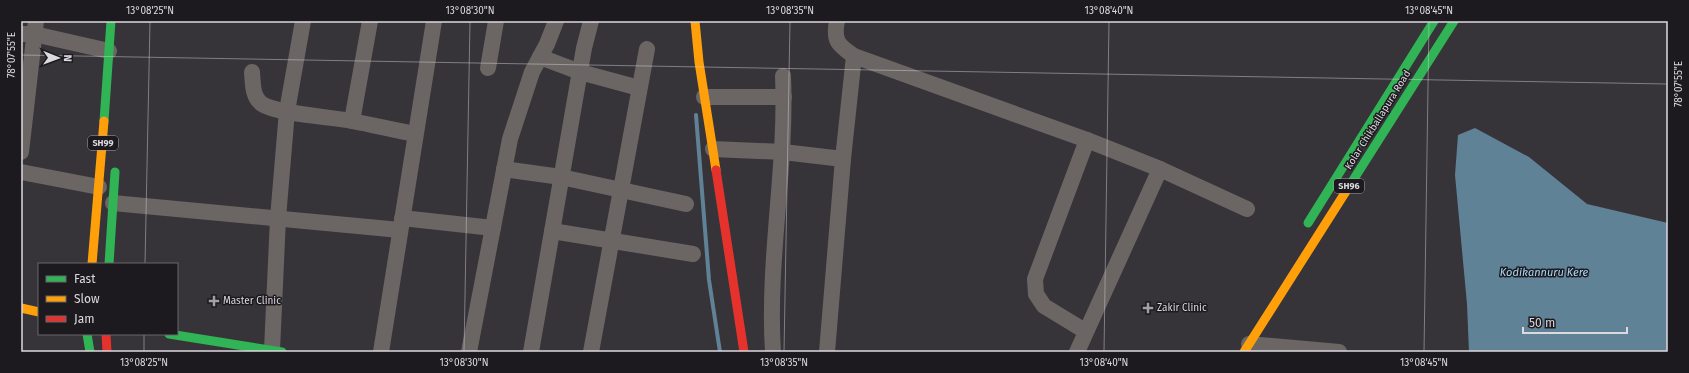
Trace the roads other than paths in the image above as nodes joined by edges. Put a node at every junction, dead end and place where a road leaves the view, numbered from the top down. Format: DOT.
graph roads {
  1 [pos="111,21"];
  2 [pos="303,21"];
  3 [pos="370,21"];
  4 [pos="434,21"];
  5 [pos="496,21"];
  6 [pos="556,21"];
  7 [pos="591,21"];
  8 [pos="695,21"];
  9 [pos="837,21"];
  10 [pos="1434,21"];
  11 [pos="1454,21"];
  12 [pos="30,30"];
  13 [pos="647,49"];
  14 [pos="109,51"];
  15 [pos="854,56"];
  16 [pos="540,57"];
  17 [pos="488,68"];
  18 [pos="252,72"];
  19 [pos="580,72"];
  20 [pos="783,76"];
  21 [pos="639,88"];
  22 [pos="704,97"];
  23 [pos="784,97"];
  24 [pos="287,111"];
  25 [pos="352,121"];
  26 [pos="415,134"];
  27 [pos="1087,140"];
  28 [pos="713,149"];
  29 [pos="21,152"];
  30 [pos="782,152"];
  31 [pos="842,159"];
  32 [pos="116,160"];
  33 [pos="504,169"];
  34 [pos="1160,169"];
  35 [pos="21,172"];
  36 [pos="561,177"];
  37 [pos="99,187"];
  38 [pos="621,190"];
  39 [pos="113,202"];
  40 [pos="686,204"];
  41 [pos="1247,209"];
  42 [pos="278,218"];
  43 [pos="401,224"];
  44 [pos="493,228"];
  45 [pos="552,231"];
  46 [pos="1302,232"];
  47 [pos="611,242"];
  48 [pos="693,254"];
  49 [pos="92,263"];
  50 [pos="109,263"];
  51 [pos="21,308"];
  52 [pos="38,312"];
  53 [pos="1085,332"];
  54 [pos="87,335"];
  55 [pos="106,335"];
  56 [pos="175,335"];
  57 [pos="1246,348"];
  58 [pos="277,351"];
  59 [pos="90,352"];
  60 [pos="107,352"];
  61 [pos="382,352"];
  62 [pos="468,352"];
  63 [pos="531,352"];
  64 [pos="591,352"];
  65 [pos="744,352"];
  66 [pos="773,352"];
  67 [pos="827,352"];
  68 [pos="1077,352"];
  69 [pos="1339,352"];
  1 -- 14 [label="main road, SH99"];
  2 -- 24 [label="street"];
  3 -- 25 [label="street"];
  4 -- 26 [label="street"];
  5 -- 17 [label="street"];
  6 -- 16 [label="street"];
  7 -- 19 [label="street"];
  8 -- 22 [label="main road"];
  9 -- 15 [label="street"];
  10 -- 46 [label="main road, Kolar Chikballapura Road / SH96"];
  11 -- 57 [label="main road, Kolar Chikballapura Road / SH96"];
  12 -- 14 [label="street"];
  12 -- 29 [label="street"];
  13 -- 21 [label="street"];
  14 -- 37 [label="main road, SH99"];
  15 -- 27 [label="street"];
  15 -- 31 [label="street"];
  16 -- 19 [label="street"];
  16 -- 33 [label="street"];
  18 -- 24 [label="street"];
  19 -- 21 [label="street"];
  19 -- 36 [label="street"];
  20 -- 23 [label="street"];
  21 -- 38 [label="street"];
  22 -- 23 [label="street"];
  22 -- 28 [label="main road"];
  23 -- 30 [label="street"];
  24 -- 25 [label="street"];
  24 -- 42 [label="street"];
  25 -- 26 [label="street"];
  26 -- 43 [label="street"];
  27 -- 34 [label="street"];
  27 -- 53 [label="street"];
  28 -- 30 [label="street"];
  28 -- 65 [label="main road"];
  30 -- 31 [label="street"];
  30 -- 66 [label="street"];
  31 -- 67 [label="street"];
  32 -- 39 [label="main road, SH99"];
  33 -- 36 [label="street"];
  33 -- 44 [label="street"];
  34 -- 41 [label="street"];
  34 -- 53 [label="street"];
  35 -- 37 [label="street"];
  36 -- 38 [label="street"];
  36 -- 45 [label="street"];
  37 -- 49 [label="main road, SH99"];
  38 -- 40 [label="street"];
  38 -- 47 [label="street"];
  39 -- 42 [label="street"];
  39 -- 50 [label="main road, SH99"];
  42 -- 43 [label="street"];
  42 -- 58 [label="street"];
  43 -- 44 [label="street"];
  43 -- 61 [label="street"];
  44 -- 62 [label="street"];
  45 -- 47 [label="street"];
  45 -- 63 [label="street"];
  47 -- 48 [label="street"];
  47 -- 64 [label="street"];
  51 -- 52 [label="main road"];
  53 -- 68 [label="street"];
  54 -- 59 [label="main road"];
  55 -- 60 [label="main road"];
  56 -- 58 [label="main road"];
  57 -- 69 [label="street"];
}
